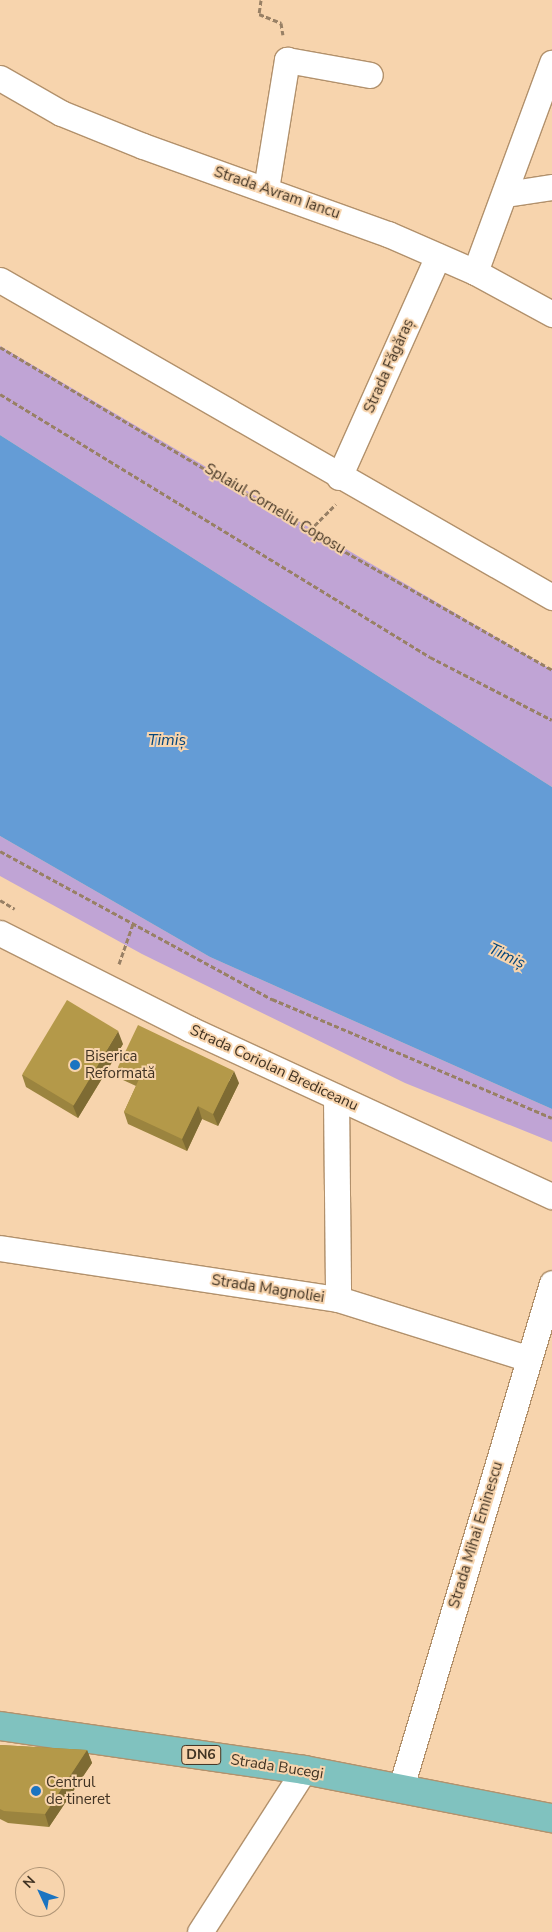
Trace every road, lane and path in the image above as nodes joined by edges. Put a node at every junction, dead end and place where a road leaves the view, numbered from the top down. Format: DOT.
graph roads {
  1 [pos="261,0"];
  2 [pos="287,60"];
  3 [pos="552,63"];
  4 [pos="370,75"];
  5 [pos="0,78"];
  6 [pos="552,187"];
  7 [pos="266,189"];
  8 [pos="506,194"];
  9 [pos="438,256"];
  10 [pos="475,272"];
  11 [pos="0,280"];
  12 [pos="552,314"];
  13 [pos="0,347"];
  14 [pos="0,394"];
  15 [pos="338,477"];
  16 [pos="336,504"];
  17 [pos="309,532"];
  18 [pos="552,597"];
  19 [pos="552,670"];
  20 [pos="552,720"];
  21 [pos="0,851"];
  22 [pos="133,924"];
  23 [pos="0,933"];
  24 [pos="128,940"];
  25 [pos="336,1097"];
  26 [pos="552,1118"];
  27 [pos="552,1196"];
  28 [pos="0,1248"];
  29 [pos="552,1283"];
  30 [pos="338,1299"];
  31 [pos="529,1360"];
  32 [pos="0,1726"];
  33 [pos="304,1770"];
  34 [pos="401,1787"];
  35 [pos="552,1818"];
  36 [pos="200,1932"];
  1 -- 2 [label="path"];
  2 -- 4 [label="street"];
  2 -- 7 [label="street"];
  3 -- 8 [label="street"];
  5 -- 7 [label="street, Strada Avram Iancu"];
  6 -- 8 [label="street"];
  7 -- 9 [label="street, Strada Avram Iancu"];
  8 -- 10 [label="street"];
  9 -- 10 [label="street, Strada Avram Iancu"];
  9 -- 15 [label="street, Strada Făgăraș"];
  10 -- 12 [label="street, Strada Avram Iancu"];
  11 -- 15 [label="street"];
  13 -- 17 [label="path, Splaiul Corneliu Coposu"];
  14 -- 20 [label="path"];
  15 -- 18 [label="street"];
  16 -- 17 [label="path"];
  17 -- 19 [label="path, Splaiul Corneliu Coposu"];
  21 -- 22 [label="path"];
  22 -- 24 [label="path"];
  22 -- 26 [label="path"];
  23 -- 25 [label="street, Strada Coriolan Brediceanu"];
  25 -- 27 [label="street, Strada Coriolan Brediceanu"];
  25 -- 30 [label="street"];
  28 -- 30 [label="street, Strada Magnoliei"];
  29 -- 31 [label="street, Strada Mihai Eminescu"];
  30 -- 31 [label="street, Strada Magnoliei"];
  31 -- 34 [label="street, Strada Mihai Eminescu"];
  32 -- 33 [label="main road, Strada Bucegi / DN6"];
  33 -- 34 [label="main road, Strada Bucegi / DN6"];
  33 -- 36 [label="street"];
  34 -- 35 [label="main road, Strada Bucegi / DN6"];
}
